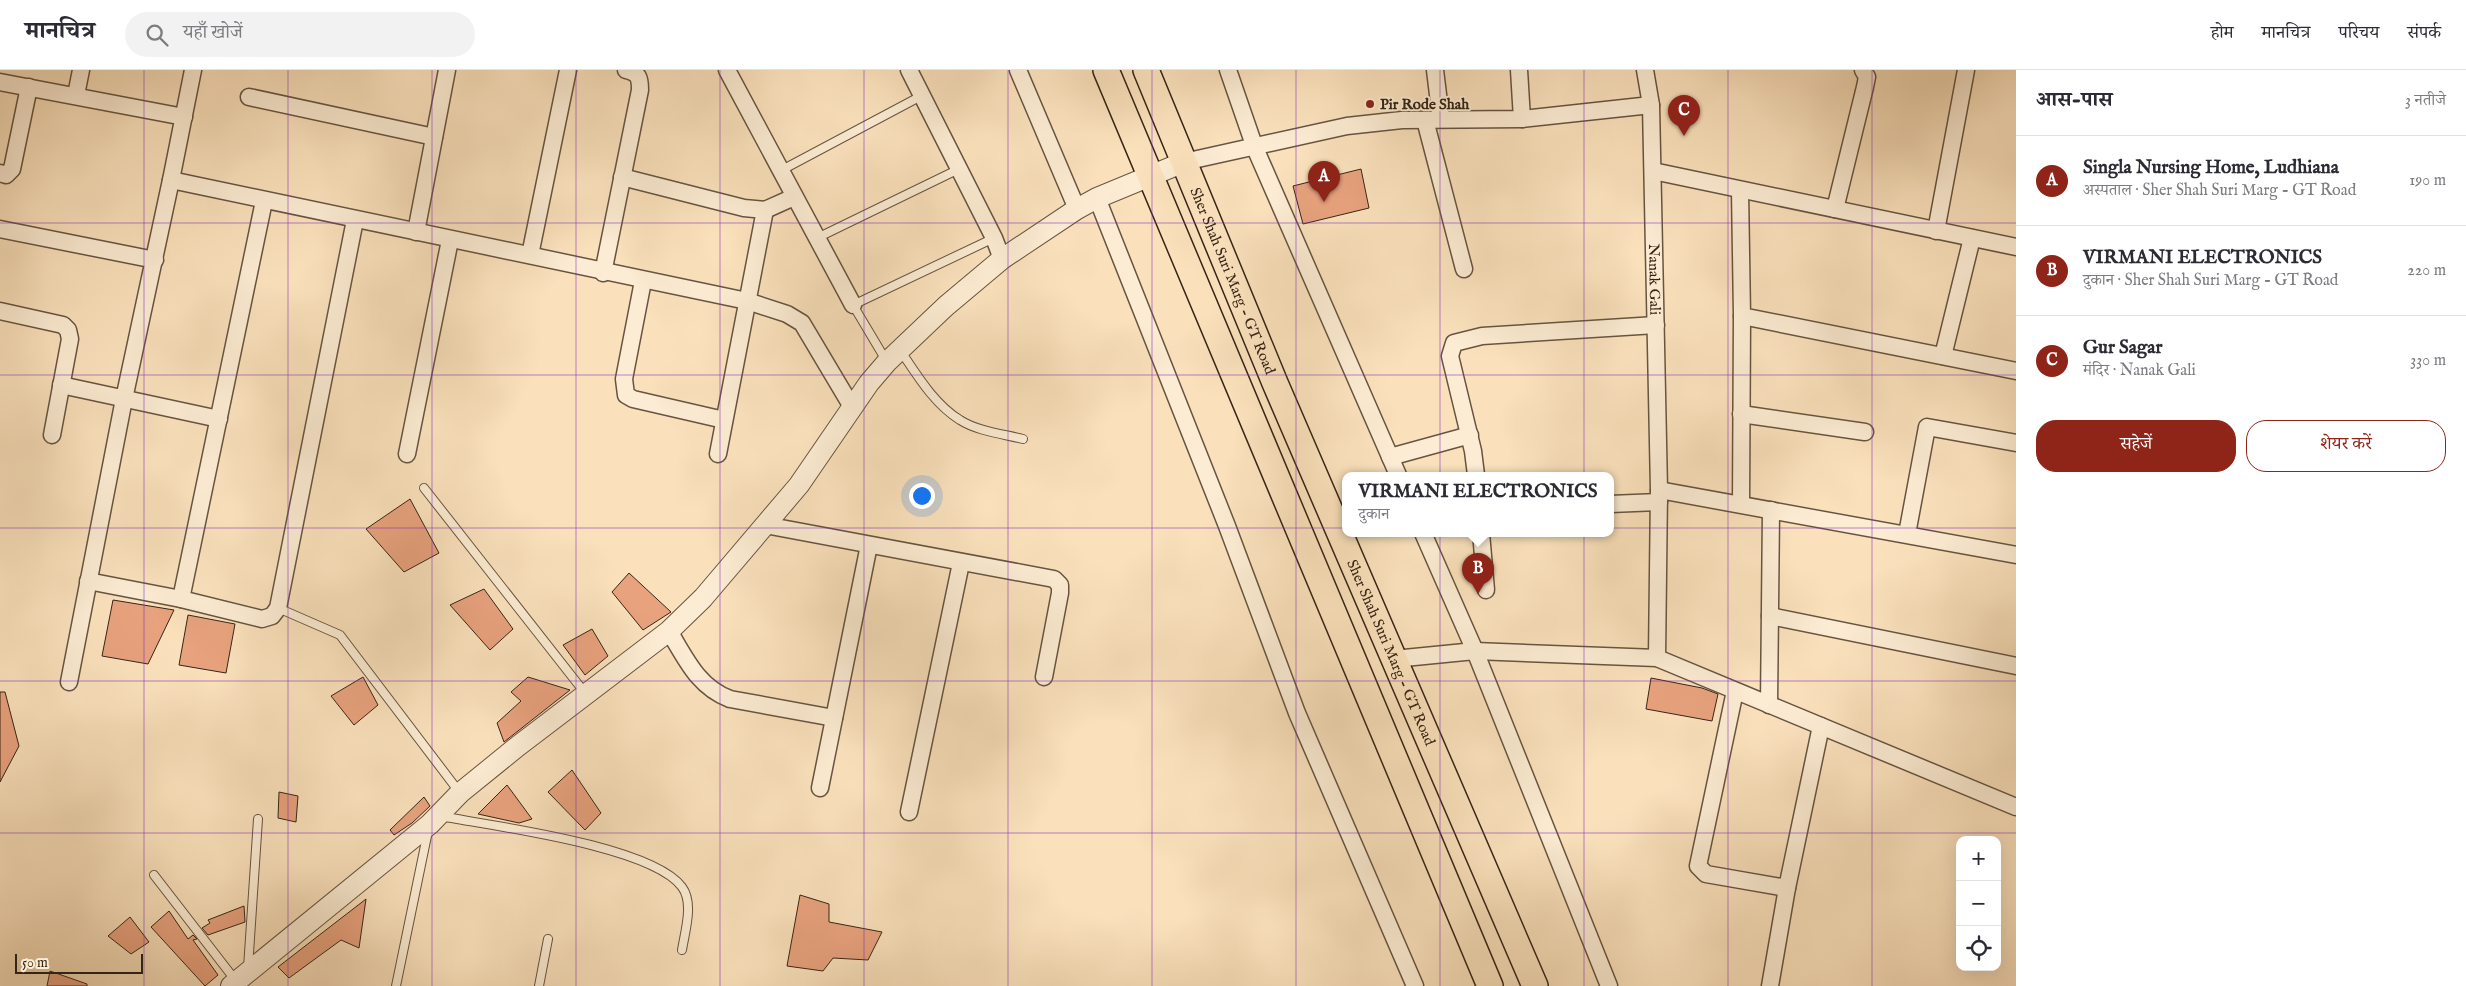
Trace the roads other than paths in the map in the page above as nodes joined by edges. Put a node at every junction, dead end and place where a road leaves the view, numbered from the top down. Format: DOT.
graph roads {
  1 [pos="81,70"];
  2 [pos="193,70"];
  3 [pos="447,70"];
  4 [pos="568,70"];
  5 [pos="626,70"];
  6 [pos="727,70"];
  7 [pos="910,70"];
  8 [pos="1018,70"];
  9 [pos="1106,70"];
  10 [pos="1146,70"];
  11 [pos="1228,70"];
  12 [pos="1435,70"];
  13 [pos="1519,70"];
  14 [pos="1644,70"];
  15 [pos="1863,70"];
  16 [pos="1966,70"];
  17 [pos="0,82"];
  18 [pos="30,87"];
  19 [pos="76,95"];
  20 [pos="923,95"];
  21 [pos="248,97"];
  22 [pos="1651,105"];
  23 [pos="184,117"];
  24 [pos="1522,118"];
  25 [pos="1433,120"];
  26 [pos="434,137"];
  27 [pos="1255,148"];
  28 [pos="1184,162"];
  29 [pos="959,169"];
  30 [pos="780,171"];
  31 [pos="1653,171"];
  32 [pos="0,174"];
  33 [pos="622,176"];
  34 [pos="1150,177"];
  35 [pos="171,180"];
  36 [pos="1740,190"];
  37 [pos="794,197"];
  38 [pos="1097,198"];
  39 [pos="264,201"];
  40 [pos="1076,209"];
  41 [pos="1835,209"];
  42 [pos="765,210"];
  43 [pos="355,220"];
  44 [pos="0,229"];
  45 [pos="1936,231"];
  46 [pos="416,232"];
  47 [pos="817,238"];
  48 [pos="994,238"];
  49 [pos="1972,238"];
  50 [pos="450,240"];
  51 [pos="2016,247"];
  52 [pos="530,255"];
  53 [pos="1002,259"];
  54 [pos="155,260"];
  55 [pos="1464,269"];
  56 [pos="603,273"];
  57 [pos="643,281"];
  58 [pos="747,302"];
  59 [pos="853,305"];
  60 [pos="0,311"];
  61 [pos="1742,316"];
  62 [pos="1656,325"];
  63 [pos="894,356"];
  64 [pos="1943,356"];
  65 [pos="2016,372"];
  66 [pos="61,385"];
  67 [pos="124,399"];
  68 [pos="852,406"];
  69 [pos="1741,414"];
  70 [pos="219,419"];
  71 [pos="724,420"];
  72 [pos="1865,432"];
  73 [pos="52,435"];
  74 [pos="1470,436"];
  75 [pos="1023,440"];
  76 [pos="2016,443"];
  77 [pos="407,454"];
  78 [pos="718,454"];
  79 [pos="1390,457"];
  80 [pos="1397,472"];
  81 [pos="1476,472"];
  82 [pos="424,488"];
  83 [pos="1659,496"];
  84 [pos="1614,503"];
  85 [pos="1741,504"];
  86 [pos="1771,510"];
  87 [pos="765,525"];
  88 [pos="1906,534"];
  89 [pos="1425,537"];
  90 [pos="1481,537"];
  91 [pos="869,545"];
  92 [pos="2016,555"];
  93 [pos="960,563"];
  94 [pos="88,581"];
  95 [pos="1486,590"];
  96 [pos="181,599"];
  97 [pos="278,608"];
  98 [pos="1770,616"];
  99 [pos="668,632"];
  100 [pos="1476,651"];
  101 [pos="1657,658"];
  102 [pos="1394,659"];
  103 [pos="2016,666"];
  104 [pos="1044,677"];
  105 [pos="69,682"];
  106 [pos="1735,691"];
  107 [pos="586,695"];
  108 [pos="1769,705"];
  109 [pos="834,718"];
  110 [pos="1821,726"];
  111 [pos="820,788"];
  112 [pos="460,793"];
  113 [pos="2016,807"];
  114 [pos="909,812"];
  115 [pos="258,819"];
  116 [pos="434,820"];
  117 [pos="154,875"];
  118 [pos="1787,888"];
  119 [pos="548,940"];
  120 [pos="682,950"];
  121 [pos="238,980"];
  122 [pos="396,986"];
  123 [pos="539,986"];
  124 [pos="1415,986"];
  125 [pos="1490,986"];
  126 [pos="1535,986"];
  127 [pos="1609,986"];
  128 [pos="1770,986"];
  1 -- 19 [label="street"];
  2 -- 23 [label="street"];
  3 -- 26 [label="street"];
  4 -- 52 [label="street"];
  5 -- 33 [label="street"];
  6 -- 30 [label="street"];
  7 -- 20 [label="street"];
  8 -- 40 [label="street"];
  9 -- 34 [label="main road"];
  10 -- 28 [label="main road, Sher Shah Suri Marg - GT Road"];
  11 -- 27 [label="street"];
  12 -- 25 [label="street"];
  13 -- 24 [label="street"];
  14 -- 22 [label="street, Nanak Gali"];
  15 -- 41 [label="street"];
  16 -- 45 [label="street"];
  17 -- 18 [label="street"];
  18 -- 19 [label="street"];
  18 -- 32 [label="street"];
  19 -- 23 [label="street"];
  20 -- 29 [label="street"];
  20 -- 30 [label="lane"];
  21 -- 26 [label="street"];
  22 -- 24 [label="street"];
  22 -- 31 [label="street, Nanak Gali"];
  23 -- 35 [label="street"];
  24 -- 25 [label="street"];
  25 -- 27 [label="street"];
  25 -- 55 [label="street"];
  26 -- 46 [label="street"];
  27 -- 28 [label="street"];
  27 -- 79 [label="street"];
  28 -- 34 [label="street"];
  28 -- 102 [label="main road, Sher Shah Suri Marg - GT Road"];
  29 -- 47 [label="lane"];
  29 -- 48 [label="street"];
  30 -- 37 [label="street"];
  31 -- 36 [label="street"];
  31 -- 62 [label="street, Nanak Gali"];
  33 -- 42 [label="street"];
  33 -- 56 [label="street"];
  34 -- 38 [label="street"];
  34 -- 125 [label="main road"];
  35 -- 39 [label="street"];
  35 -- 54 [label="street"];
  36 -- 41 [label="street"];
  36 -- 61 [label="street"];
  37 -- 42 [label="street"];
  37 -- 47 [label="street"];
  38 -- 40 [label="street"];
  38 -- 124 [label="street"];
  39 -- 43 [label="street"];
  39 -- 70 [label="street"];
  40 -- 53 [label="street"];
  41 -- 45 [label="street"];
  42 -- 58 [label="street"];
  43 -- 46 [label="street"];
  43 -- 97 [label="street"];
  44 -- 54 [label="street"];
  45 -- 49 [label="street"];
  46 -- 50 [label="street"];
  47 -- 59 [label="street"];
  48 -- 53 [label="street"];
  48 -- 59 [label="lane"];
  49 -- 51 [label="street"];
  49 -- 64 [label="street"];
  50 -- 52 [label="street"];
  50 -- 77 [label="street"];
  52 -- 56 [label="street"];
  53 -- 63 [label="street"];
  54 -- 67 [label="street"];
  56 -- 57 [label="street"];
  57 -- 58 [label="street"];
  57 -- 71 [label="street"];
  58 -- 68 [label="street"];
  58 -- 71 [label="street"];
  59 -- 63 [label="lane"];
  60 -- 66 [label="street"];
  61 -- 64 [label="street"];
  61 -- 69 [label="street"];
  62 -- 74 [label="street"];
  62 -- 83 [label="street, Nanak Gali"];
  63 -- 68 [label="street"];
  63 -- 75 [label="lane"];
  64 -- 65 [label="street"];
  66 -- 67 [label="street"];
  66 -- 73 [label="street"];
  67 -- 70 [label="street"];
  67 -- 94 [label="street"];
  68 -- 87 [label="street"];
  69 -- 72 [label="street"];
  69 -- 85 [label="street"];
  70 -- 96 [label="street"];
  71 -- 78 [label="street"];
  74 -- 79 [label="street"];
  74 -- 81 [label="street"];
  76 -- 88 [label="street"];
  79 -- 80 [label="street"];
  82 -- 107 [label="lane"];
  83 -- 84 [label="street"];
  83 -- 85 [label="street"];
  83 -- 101 [label="street, Nanak Gali"];
  85 -- 86 [label="street"];
  86 -- 88 [label="street"];
  86 -- 98 [label="street"];
  87 -- 91 [label="street"];
  87 -- 99 [label="street"];
  88 -- 92 [label="street"];
  89 -- 100 [label="street"];
  90 -- 95 [label="street"];
  91 -- 93 [label="street"];
  91 -- 109 [label="street"];
  93 -- 104 [label="street"];
  93 -- 114 [label="street"];
  94 -- 96 [label="street"];
  94 -- 105 [label="street"];
  96 -- 97 [label="street"];
  97 -- 112 [label="lane"];
  98 -- 103 [label="street"];
  98 -- 108 [label="street"];
  99 -- 107 [label="street"];
  99 -- 109 [label="street"];
  100 -- 101 [label="street"];
  100 -- 102 [label="street"];
  100 -- 127 [label="street"];
  101 -- 106 [label="street"];
  102 -- 126 [label="main road, Sher Shah Suri Marg - GT Road"];
  106 -- 108 [label="street"];
  106 -- 118 [label="street"];
  107 -- 112 [label="street"];
  108 -- 110 [label="street"];
  109 -- 111 [label="street"];
  110 -- 113 [label="street"];
  110 -- 118 [label="street"];
  112 -- 116 [label="street"];
  115 -- 121 [label="lane"];
  116 -- 120 [label="lane"];
  116 -- 121 [label="street"];
  116 -- 122 [label="lane"];
  117 -- 121 [label="lane"];
  118 -- 128 [label="street"];
  119 -- 123 [label="lane"];
}
